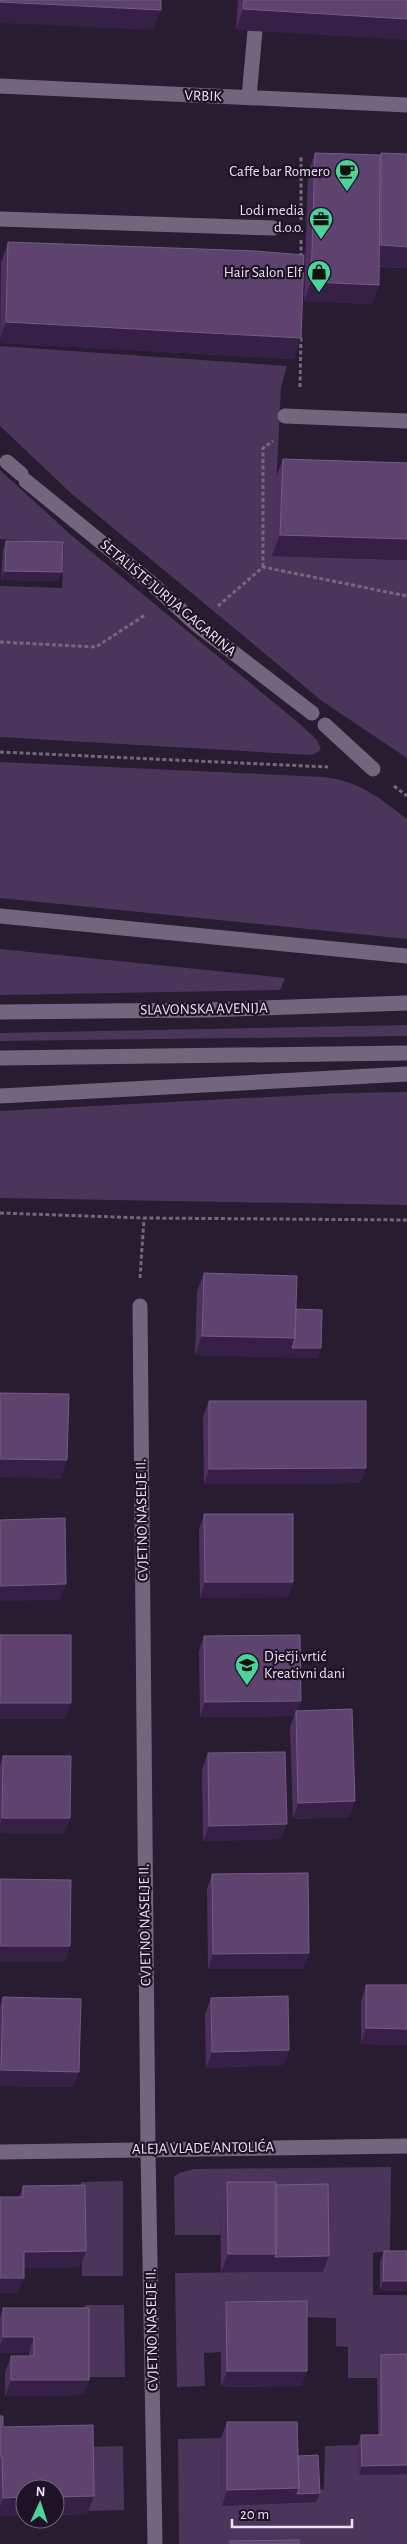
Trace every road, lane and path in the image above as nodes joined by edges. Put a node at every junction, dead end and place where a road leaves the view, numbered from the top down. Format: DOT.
graph roads {
  1 [pos="255,31"];
  2 [pos="0,86"];
  3 [pos="249,97"];
  4 [pos="407,105"];
  5 [pos="301,155"];
  6 [pos="0,219"];
  7 [pos="301,223"];
  8 [pos="273,228"];
  9 [pos="301,233"];
  10 [pos="301,262"];
  11 [pos="301,330"];
  12 [pos="293,417"];
  13 [pos="407,421"];
  14 [pos="263,448"];
  15 [pos="3,457"];
  16 [pos="263,567"];
  17 [pos="407,596"];
  18 [pos="168,598"];
  19 [pos="196,624"];
  20 [pos="0,642"];
  21 [pos="312,713"];
  22 [pos="325,725"];
  23 [pos="0,752"];
  24 [pos="373,769"];
  25 [pos="407,796"];
  26 [pos="0,916"];
  27 [pos="407,956"];
  28 [pos="407,1003"];
  29 [pos="0,1012"];
  30 [pos="407,1052"];
  31 [pos="0,1058"];
  32 [pos="407,1074"];
  33 [pos="0,1096"];
  34 [pos="0,1213"];
  35 [pos="144,1218"];
  36 [pos="407,1220"];
  37 [pos="140,1306"];
  38 [pos="407,2146"];
  39 [pos="148,2149"];
  40 [pos="0,2152"];
  41 [pos="155,2544"];
  1 -- 3 [label="street"];
  2 -- 3 [label="street, VRBIK"];
  3 -- 4 [label="street, VRBIK"];
  5 -- 7 [label="path"];
  6 -- 8 [label="street"];
  9 -- 10 [label="path"];
  11 -- 12 [label="path"];
  12 -- 13 [label="street"];
  14 -- 16 [label="path"];
  15 -- 18 [label="street, ŠETALIŠTE JURIJA GAGARINA"];
  16 -- 17 [label="path"];
  16 -- 19 [label="path"];
  18 -- 19 [label="street, ŠETALIŠTE JURIJA GAGARINA"];
  18 -- 20 [label="path"];
  19 -- 21 [label="street, ŠETALIŠTE JURIJA GAGARINA"];
  22 -- 24 [label="street"];
  23 -- 24 [label="path"];
  24 -- 25 [label="path"];
  26 -- 27 [label="street"];
  28 -- 29 [label="street, SLAVONSKA AVENIJA"];
  30 -- 31 [label="street"];
  32 -- 33 [label="street"];
  34 -- 35 [label="path"];
  35 -- 36 [label="path"];
  35 -- 37 [label="path"];
  37 -- 39 [label="street, CVJETNO NASELJE II."];
  38 -- 39 [label="street, ALEJA VLADE ANTOLIĆA"];
  39 -- 40 [label="street, ALEJA VLADE ANTOLIĆA"];
  39 -- 41 [label="street, CVJETNO NASELJE II."];
}
